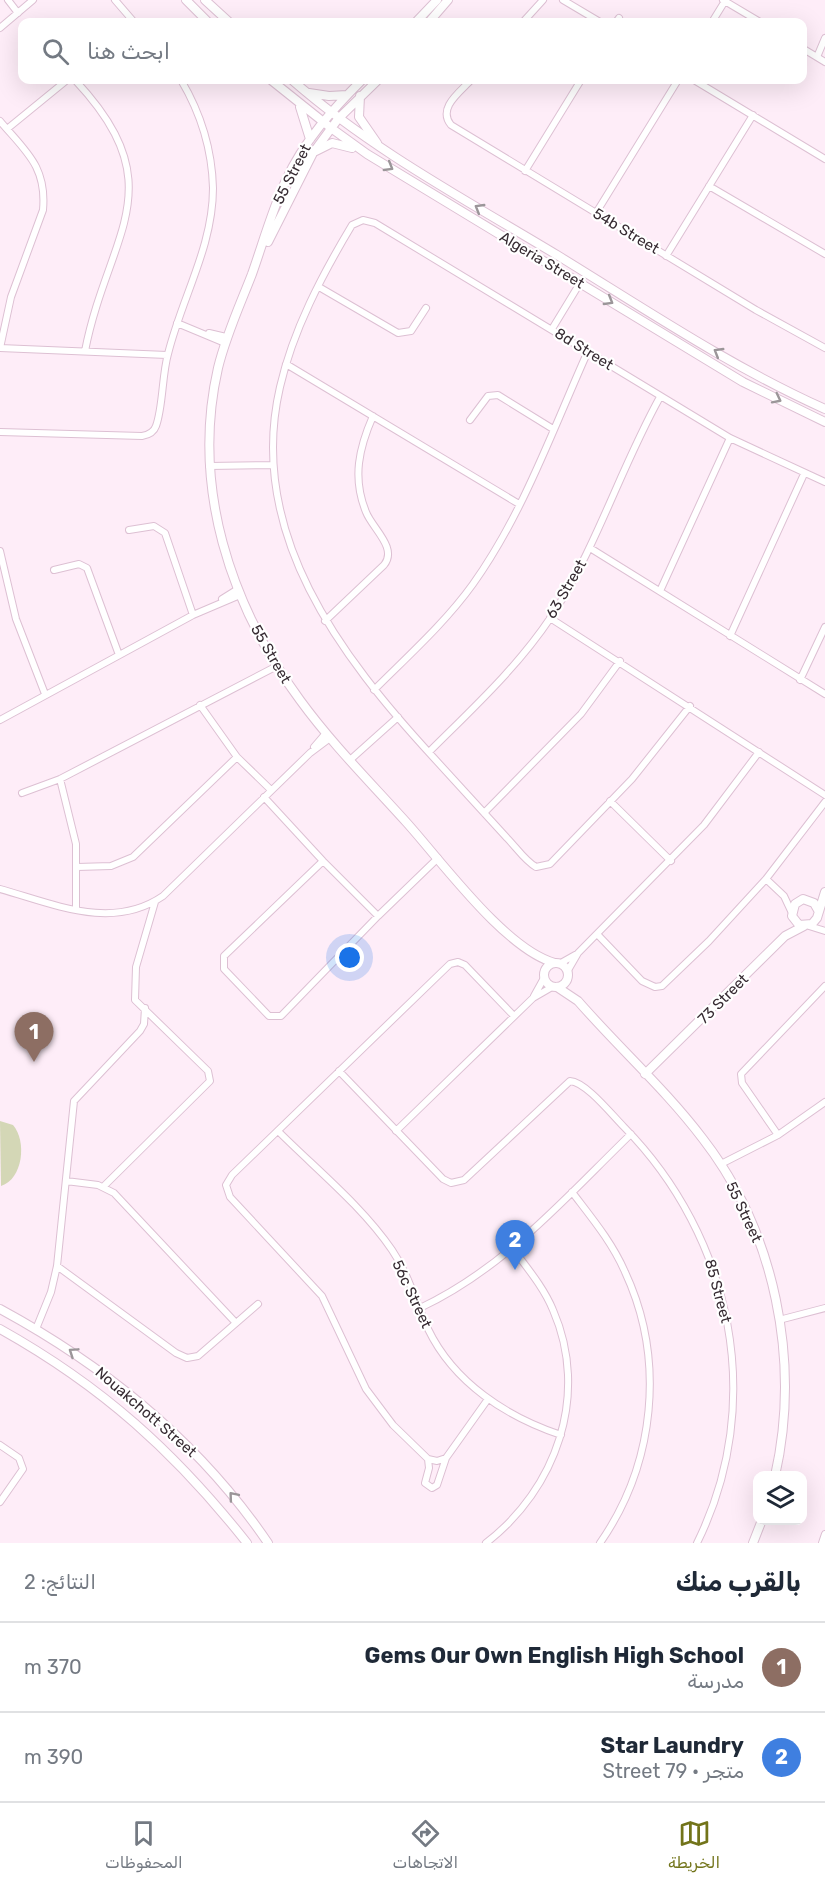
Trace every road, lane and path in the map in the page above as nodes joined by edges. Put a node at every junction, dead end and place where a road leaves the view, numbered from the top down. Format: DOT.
graph roads {
  1 [pos="8,0"];
  2 [pos="33,0"];
  3 [pos="116,0"];
  4 [pos="186,0"];
  5 [pos="205,0"];
  6 [pos="436,0"];
  7 [pos="443,0"];
  8 [pos="448,0"];
  9 [pos="543,0"];
  10 [pos="563,0"];
  11 [pos="724,1"];
  12 [pos="429,4"];
  13 [pos="18,13"];
  14 [pos="131,18"];
  15 [pos="204,18"];
  16 [pos="225,18"];
  17 [pos="419,18"];
  18 [pos="431,18"];
  19 [pos="433,18"];
  20 [pos="527,18"];
  21 [pos="593,18"];
  22 [pos="714,18"];
  23 [pos="753,18"];
  24 [pos="0,28"];
  25 [pos="825,38"];
  26 [pos="807,51"];
  27 [pos="817,57"];
  28 [pos="825,62"];
  29 [pos="62,84"];
  30 [pos="79,84"];
  31 [pos="183,84"];
  32 [pos="276,84"];
  33 [pos="297,84"];
  34 [pos="358,84"];
  35 [pos="374,84"];
  36 [pos="467,84"];
  37 [pos="579,84"];
  38 [pos="676,84"];
  39 [pos="701,84"];
  40 [pos="307,93"];
  41 [pos="347,95"];
  42 [pos="360,96"];
  43 [pos="297,102"];
  44 [pos="330,113"];
  45 [pos="753,115"];
  46 [pos="338,119"];
  47 [pos="0,121"];
  48 [pos="322,122"];
  49 [pos="331,128"];
  50 [pos="7,129"];
  51 [pos="310,139"];
  52 [pos="379,146"];
  53 [pos="313,153"];
  54 [pos="367,154"];
  55 [pos="825,159"];
  56 [pos="525,171"];
  57 [pos="709,186"];
  58 [pos="596,213"];
  59 [pos="825,254"];
  60 [pos="666,256"];
  61 [pos="251,275"];
  62 [pos="580,283"];
  63 [pos="319,287"];
  64 [pos="426,308"];
  65 [pos="177,323"];
  66 [pos="552,329"];
  67 [pos="225,340"];
  68 [pos="0,348"];
  69 [pos="825,348"];
  70 [pos="85,351"];
  71 [pos="588,351"];
  72 [pos="167,355"];
  73 [pos="286,364"];
  74 [pos="660,397"];
  75 [pos="825,410"];
  76 [pos="373,416"];
  77 [pos="470,420"];
  78 [pos="825,422"];
  79 [pos="553,429"];
  80 [pos="0,432"];
  81 [pos="730,438"];
  82 [pos="273,465"];
  83 [pos="209,469"];
  84 [pos="804,474"];
  85 [pos="825,482"];
  86 [pos="519,504"];
  87 [pos="129,531"];
  88 [pos="590,548"];
  89 [pos="0,550"];
  90 [pos="54,570"];
  91 [pos="660,591"];
  92 [pos="239,592"];
  93 [pos="193,615"];
  94 [pos="550,618"];
  95 [pos="325,621"];
  96 [pos="825,627"];
  97 [pos="730,636"];
  98 [pos="119,655"];
  99 [pos="621,661"];
  100 [pos="277,666"];
  101 [pos="800,680"];
  102 [pos="374,690"];
  103 [pos="45,694"];
  104 [pos="825,694"];
  105 [pos="200,705"];
  106 [pos="690,706"];
  107 [pos="398,717"];
  108 [pos="0,720"];
  109 [pos="328,736"];
  110 [pos="429,752"];
  111 [pos="759,752"];
  112 [pos="237,757"];
  113 [pos="350,760"];
  114 [pos="60,779"];
  115 [pos="271,790"];
  116 [pos="22,793"];
  117 [pos="825,795"];
  118 [pos="264,797"];
  119 [pos="610,801"];
  120 [pos="825,802"];
  121 [pos="484,813"];
  122 [pos="438,858"];
  123 [pos="323,861"];
  124 [pos="671,861"];
  125 [pos="77,867"];
  126 [pos="766,879"];
  127 [pos="0,889"];
  128 [pos="825,891"];
  129 [pos="780,892"];
  130 [pos="805,899"];
  131 [pos="155,902"];
  132 [pos="76,910"];
  133 [pos="818,912"];
  134 [pos="378,916"];
  135 [pos="792,916"];
  136 [pos="806,926"];
  137 [pos="825,929"];
  138 [pos="597,934"];
  139 [pos="785,936"];
  140 [pos="578,952"];
  141 [pos="531,953"];
  142 [pos="557,963"];
  143 [pos="568,974"];
  144 [pos="544,977"];
  145 [pos="825,986"];
  146 [pos="555,987"];
  147 [pos="533,998"];
  148 [pos="578,1001"];
  149 [pos="144,1008"];
  150 [pos="514,1016"];
  151 [pos="339,1071"];
  152 [pos="646,1075"];
  153 [pos="825,1102"];
  154 [pos="278,1131"];
  155 [pos="396,1131"];
  156 [pos="631,1134"];
  157 [pos="778,1135"];
  158 [pos="722,1166"];
  159 [pos="66,1182"];
  160 [pos="104,1186"];
  161 [pos="572,1192"];
  162 [pos="513,1249"];
  163 [pos="57,1266"];
  164 [pos="258,1304"];
  165 [pos="420,1308"];
  166 [pos="825,1308"];
  167 [pos="0,1309"];
  168 [pos="779,1317"];
  169 [pos="236,1323"];
  170 [pos="0,1329"];
  171 [pos="36,1329"];
  172 [pos="488,1399"];
  173 [pos="561,1435"];
  174 [pos="0,1445"];
  175 [pos="446,1458"];
  176 [pos="428,1459"];
  177 [pos="776,1471"];
  178 [pos="0,1502"];
  179 [pos="760,1525"];
  180 [pos="825,1534"];
  181 [pos="247,1543"];
  182 [pos="268,1543"];
  183 [pos="486,1543"];
  184 [pos="600,1543"];
  185 [pos="697,1543"];
  186 [pos="753,1543"];
  187 [pos="822,1543"];
  1 -- 13 [label="street"];
  2 -- 13 [label="street"];
  3 -- 14 [label="street"];
  4 -- 15 [label="street"];
  5 -- 16 [label="street"];
  6 -- 12 [label="street"];
  7 -- 18 [label="street"];
  8 -- 19 [label="street"];
  9 -- 20 [label="street"];
  10 -- 21 [label="street"];
  11 -- 22 [label="street"];
  11 -- 23 [label="street"];
  12 -- 17 [label="street"];
  13 -- 24 [label="street"];
  25 -- 27 [label="street"];
  26 -- 27 [label="street"];
  27 -- 28 [label="street"];
  29 -- 50 [label="street"];
  30 -- 70 [label="street"];
  31 -- 65 [label="street"];
  32 -- 43 [label="street, Algeria Street"];
  33 -- 40 [label="street, Algeria Street"];
  34 -- 41 [label="street, 55 Street"];
  35 -- 42 [label="street, 55 Street"];
  36 -- 56 [label="street, 54b Street"];
  37 -- 56 [label="street"];
  38 -- 58 [label="street"];
  39 -- 45 [label="street"];
  40 -- 41 [label="street"];
  40 -- 44 [label="street, Algeria Street"];
  41 -- 44 [label="street, 55 Street"];
  42 -- 46 [label="street, 55 Street"];
  42 -- 52 [label="street"];
  43 -- 48 [label="street, Algeria Street"];
  43 -- 51 [label="street"];
  44 -- 46 [label="street, Algeria Street"];
  44 -- 48 [label="street, 55 Street"];
  45 -- 55 [label="street"];
  45 -- 57 [label="street"];
  46 -- 49 [label="street, 55 Street"];
  46 -- 52 [label="street, Algeria Street"];
  47 -- 50 [label="street"];
  48 -- 49 [label="street, Algeria Street"];
  48 -- 51 [label="street, 55 Street"];
  49 -- 53 [label="street, 55 Street"];
  49 -- 54 [label="street, Algeria Street"];
  50 -- 68 [label="street"];
  51 -- 61 [label="street, 55 Street"];
  75 -- 52 [label="street, Algeria Street, one-way"];
  53 -- 54 [label="street"];
  53 -- 61 [label="street, 55 Street"];
  54 -- 62 [label="street, Algeria Street, one-way"];
  56 -- 58 [label="street, 54b Street"];
  57 -- 59 [label="street"];
  57 -- 60 [label="street"];
  58 -- 60 [label="street, 54b Street"];
  60 -- 69 [label="street, 54b Street"];
  61 -- 67 [label="street, 55 Street"];
  62 -- 66 [label="street"];
  62 -- 78 [label="street, Algeria Street, one-way"];
  63 -- 64 [label="street"];
  63 -- 66 [label="street, 8d Street"];
  63 -- 73 [label="street"];
  65 -- 67 [label="street"];
  65 -- 72 [label="street"];
  66 -- 71 [label="street, 8d Street"];
  67 -- 83 [label="street, 55 Street"];
  68 -- 70 [label="street"];
  70 -- 72 [label="street"];
  71 -- 74 [label="street, 8d Street"];
  71 -- 79 [label="street"];
  72 -- 80 [label="street"];
  73 -- 76 [label="street"];
  73 -- 82 [label="street"];
  74 -- 81 [label="street, 8d Street"];
  74 -- 88 [label="street, 63 Street"];
  76 -- 86 [label="street"];
  76 -- 95 [label="street"];
  77 -- 79 [label="street"];
  79 -- 86 [label="street"];
  81 -- 84 [label="street, 8d Street"];
  81 -- 91 [label="street"];
  82 -- 83 [label="street"];
  82 -- 95 [label="street"];
  83 -- 92 [label="street, 55 Street"];
  84 -- 85 [label="street, 8d Street"];
  84 -- 97 [label="street"];
  86 -- 102 [label="street"];
  87 -- 93 [label="street"];
  88 -- 91 [label="street"];
  88 -- 94 [label="street, 63 Street"];
  89 -- 103 [label="street"];
  90 -- 98 [label="street"];
  91 -- 97 [label="street"];
  92 -- 93 [label="street"];
  92 -- 100 [label="street, 55 Street"];
  93 -- 98 [label="street"];
  94 -- 99 [label="street"];
  94 -- 110 [label="street, 63 Street"];
  95 -- 102 [label="street"];
  96 -- 101 [label="street"];
  97 -- 101 [label="street"];
  98 -- 103 [label="street"];
  99 -- 106 [label="street"];
  99 -- 121 [label="street"];
  100 -- 105 [label="street"];
  100 -- 109 [label="street, 55 Street"];
  101 -- 104 [label="street"];
  102 -- 107 [label="street"];
  103 -- 108 [label="street"];
  105 -- 112 [label="street"];
  105 -- 114 [label="street"];
  106 -- 111 [label="street"];
  106 -- 119 [label="street"];
  107 -- 110 [label="street"];
  107 -- 113 [label="street"];
  109 -- 113 [label="street, 55 Street"];
  109 -- 115 [label="street"];
  110 -- 121 [label="street"];
  111 -- 117 [label="street"];
  111 -- 124 [label="street"];
  112 -- 115 [label="street"];
  112 -- 125 [label="street"];
  113 -- 122 [label="street, 55 Street"];
  114 -- 116 [label="street"];
  114 -- 125 [label="street"];
  115 -- 118 [label="street"];
  118 -- 123 [label="street"];
  118 -- 131 [label="street"];
  119 -- 121 [label="street"];
  119 -- 124 [label="street"];
  120 -- 126 [label="street"];
  122 -- 134 [label="street"];
  122 -- 141 [label="street, 55 Street"];
  123 -- 134 [label="street"];
  123 -- 134 [label="street"];
  124 -- 138 [label="street"];
  125 -- 132 [label="street"];
  126 -- 129 [label="street"];
  126 -- 138 [label="street"];
  127 -- 132 [label="street"];
  128 -- 130 [label="street"];
  128 -- 133 [label="street"];
  129 -- 130 [label="street"];
  129 -- 135 [label="street"];
  130 -- 133 [label="street"];
  130 -- 135 [label="street"];
  131 -- 132 [label="street"];
  131 -- 149 [label="street"];
  133 -- 136 [label="street"];
  133 -- 137 [label="street"];
  135 -- 136 [label="street"];
  135 -- 139 [label="street, 73 Street"];
  136 -- 137 [label="street"];
  136 -- 139 [label="street, 73 Street"];
  138 -- 140 [label="street"];
  139 -- 152 [label="street, 73 Street"];
  140 -- 142 [label="street"];
  140 -- 143 [label="street"];
  141 -- 142 [label="street, 55 Street"];
  141 -- 144 [label="street, 55 Street"];
  142 -- 143 [label="street"];
  142 -- 144 [label="street"];
  143 -- 146 [label="street"];
  143 -- 148 [label="street, 55 Street"];
  144 -- 146 [label="street"];
  144 -- 147 [label="street"];
  145 -- 157 [label="street"];
  146 -- 147 [label="street"];
  146 -- 148 [label="street, 55 Street"];
  147 -- 150 [label="street"];
  148 -- 152 [label="street, 55 Street"];
  149 -- 159 [label="street"];
  149 -- 160 [label="street"];
  150 -- 151 [label="street"];
  150 -- 155 [label="street"];
  151 -- 154 [label="street"];
  151 -- 155 [label="street"];
  152 -- 158 [label="street, 55 Street"];
  153 -- 157 [label="street"];
  154 -- 165 [label="street, 56c Street"];
  154 -- 176 [label="street"];
  155 -- 156 [label="street, 85 Street"];
  156 -- 161 [label="street"];
  156 -- 185 [label="street, 85 Street"];
  157 -- 158 [label="street"];
  158 -- 168 [label="street, 55 Street"];
  159 -- 160 [label="street"];
  159 -- 163 [label="street"];
  160 -- 169 [label="street"];
  161 -- 162 [label="street"];
  161 -- 184 [label="street"];
  162 -- 165 [label="street"];
  162 -- 173 [label="street"];
  163 -- 169 [label="street"];
  163 -- 171 [label="street"];
  164 -- 169 [label="street"];
  165 -- 172 [label="street, 56c Street"];
  166 -- 168 [label="street"];
  167 -- 171 [label="street, Nouakchott Street"];
  168 -- 177 [label="street, 55 Street"];
  170 -- 181 [label="street, Nouakchott Street"];
  182 -- 171 [label="street, Nouakchott Street, one-way"];
  172 -- 173 [label="street, 56c Street"];
  172 -- 175 [label="street"];
  173 -- 183 [label="street"];
  174 -- 178 [label="street"];
  175 -- 176 [label="street"];
  175 -- 176 [label="street"];
  179 -- 186 [label="street"];
  180 -- 187 [label="street"];
}
